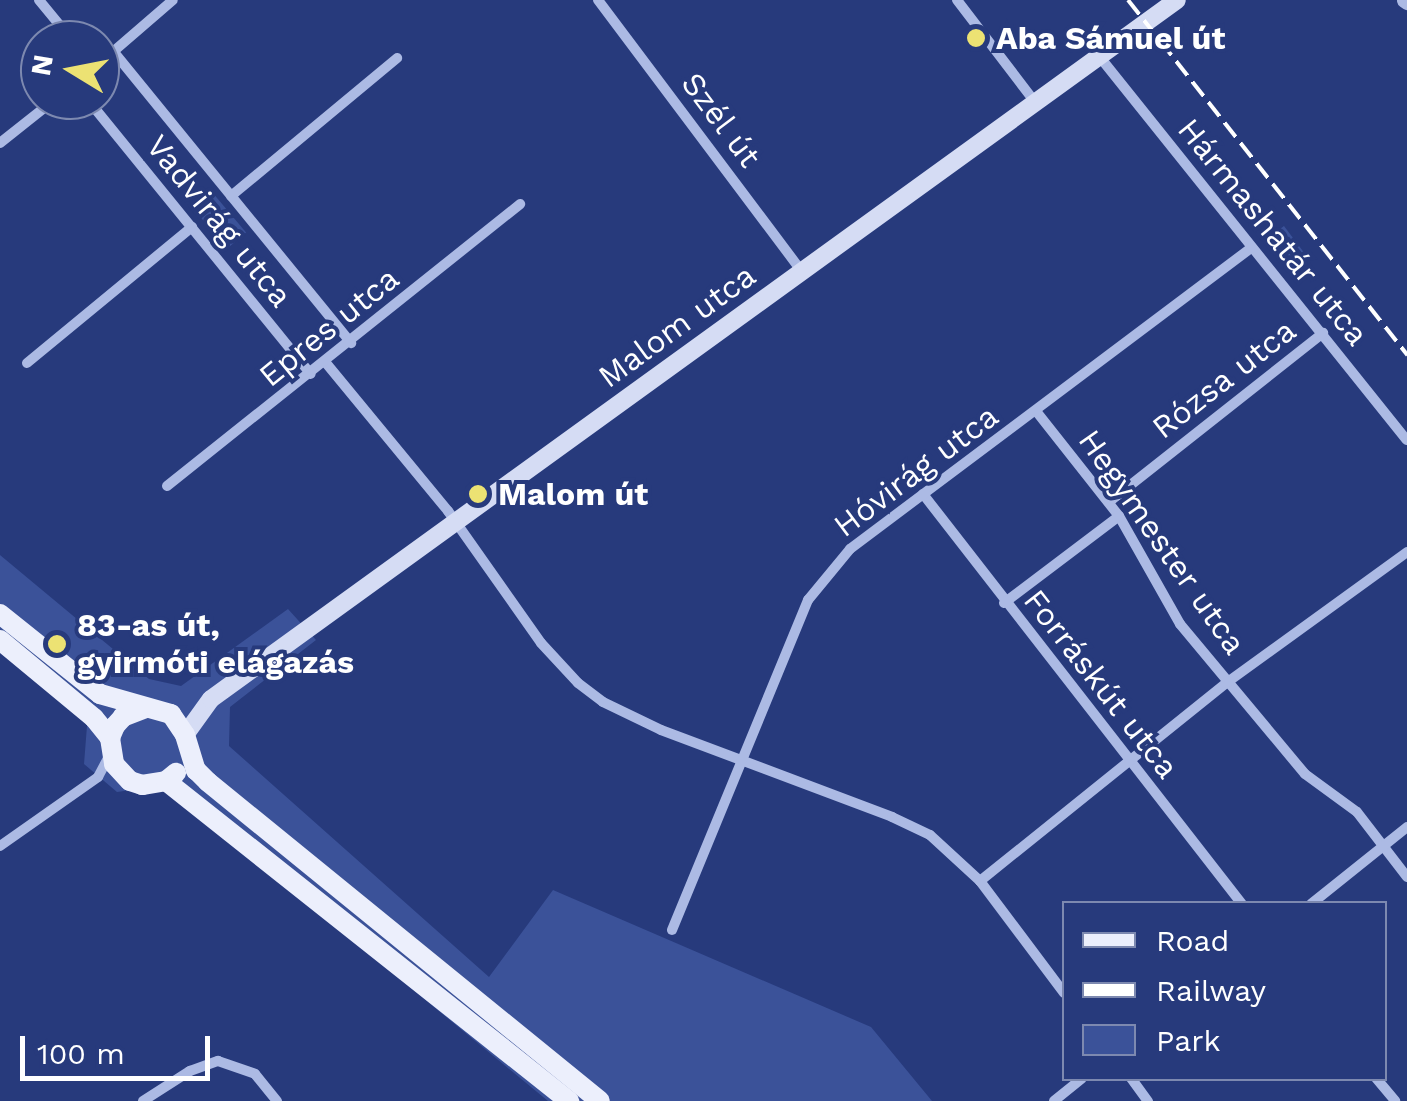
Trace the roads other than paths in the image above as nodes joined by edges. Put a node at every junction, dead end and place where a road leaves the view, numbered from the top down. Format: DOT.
graph roads {
  1 [pos="39,0"];
  2 [pos="173,0"];
  3 [pos="598,0"];
  4 [pos="957,0"];
  5 [pos="1176,0"];
  6 [pos="56,20"];
  7 [pos="120,46"];
  8 [pos="1099,56"];
  9 [pos="396,58"];
  10 [pos="120,60"];
  11 [pos="1034,102"];
  12 [pos="29,120"];
  13 [pos="105,120"];
  14 [pos="0,143"];
  15 [pos="232,196"];
  16 [pos="520,204"];
  17 [pos="192,226"];
  18 [pos="1251,248"];
  19 [pos="802,272"];
  20 [pos="1323,333"];
  21 [pos="351,343"];
  22 [pos="27,363"];
  23 [pos="326,363"];
  24 [pos="311,374"];
  25 [pos="1036,412"];
  26 [pos="1407,440"];
  27 [pos="167,486"];
  28 [pos="923,494"];
  29 [pos="1109,502"];
  30 [pos="1119,516"];
  31 [pos="455,524"];
  32 [pos="1407,552"];
  33 [pos="1004,602"];
  34 [pos="0,614"];
  35 [pos="0,640"];
  36 [pos="1230,681"];
  37 [pos="212,699"];
  38 [pos="146,708"];
  39 [pos="171,714"];
  40 [pos="186,742"];
  41 [pos="110,746"];
  42 [pos="742,760"];
  43 [pos="1132,762"];
  44 [pos="98,777"];
  45 [pos="130,780"];
  46 [pos="166,780"];
  47 [pos="1407,827"];
  48 [pos="1384,844"];
  49 [pos="0,846"];
  50 [pos="1407,877"];
  51 [pos="980,882"];
  52 [pos="1240,901"];
  53 [pos="1315,901"];
  54 [pos="672,930"];
  55 [pos="1062,989"];
  56 [pos="1078,1081"];
  57 [pos="1378,1081"];
  58 [pos="143,1101"];
  59 [pos="276,1101"];
  60 [pos="569,1101"];
  61 [pos="600,1101"];
  62 [pos="1054,1101"];
  63 [pos="1394,1101"];
  1 -- 6 [label="street"];
  2 -- 7 [label="street"];
  3 -- 19 [label="street, Szél út"];
  4 -- 11 [label="street"];
  5 -- 8 [label="main road, Malom utca"];
  8 -- 11 [label="main road, Malom utca"];
  8 -- 18 [label="street, Hármashatár utca"];
  9 -- 15 [label="street"];
  10 -- 15 [label="street"];
  11 -- 19 [label="main road, Malom utca"];
  12 -- 14 [label="street"];
  13 -- 17 [label="street, Vadvirág utca"];
  15 -- 21 [label="street"];
  16 -- 21 [label="street, Epres utca"];
  17 -- 22 [label="street"];
  17 -- 24 [label="street, Vadvirág utca"];
  18 -- 20 [label="street, Hármashatár utca"];
  18 -- 25 [label="street, Hóvirág utca"];
  19 -- 31 [label="main road, Malom utca"];
  20 -- 26 [label="street, Hármashatár utca"];
  20 -- 29 [label="street, Rózsa utca"];
  21 -- 23 [label="street, Epres utca"];
  23 -- 24 [label="street, Epres utca"];
  23 -- 31 [label="street"];
  24 -- 27 [label="street, Epres utca"];
  25 -- 28 [label="street, Hóvirág utca"];
  25 -- 29 [label="street, Hegymester utca"];
  28 -- 33 [label="street, Forráskút utca"];
  28 -- 42 [label="street, Hóvirág utca"];
  29 -- 30 [label="street, Hegymester utca"];
  30 -- 33 [label="street"];
  30 -- 36 [label="street, Hegymester utca"];
  31 -- 37 [label="main road, Malom utca"];
  31 -- 42 [label="street"];
  32 -- 36 [label="street"];
  33 -- 43 [label="street, Forráskút utca"];
  34 -- 38 [label="main road"];
  35 -- 41 [label="main road"];
  36 -- 43 [label="street"];
  36 -- 48 [label="street, Hegymester utca"];
  37 -- 39 [label="main road"];
  37 -- 40 [label="main road"];
  38 -- 39 [label="main road"];
  38 -- 41 [label="main road"];
  39 -- 40 [label="main road"];
  40 -- 46 [label="main road"];
  40 -- 61 [label="main road"];
  41 -- 44 [label="street"];
  41 -- 45 [label="main road"];
  42 -- 51 [label="street"];
  42 -- 54 [label="street, Hóvirág utca"];
  43 -- 51 [label="street"];
  43 -- 52 [label="street, Forráskút utca"];
  44 -- 45 [label="street"];
  44 -- 49 [label="street"];
  45 -- 46 [label="main road"];
  46 -- 60 [label="main road"];
  47 -- 48 [label="street"];
  48 -- 50 [label="street, Hegymester utca"];
  48 -- 53 [label="street"];
  51 -- 55 [label="street"];
  56 -- 62 [label="street"];
  57 -- 63 [label="street"];
  58 -- 59 [label="street"];
}
